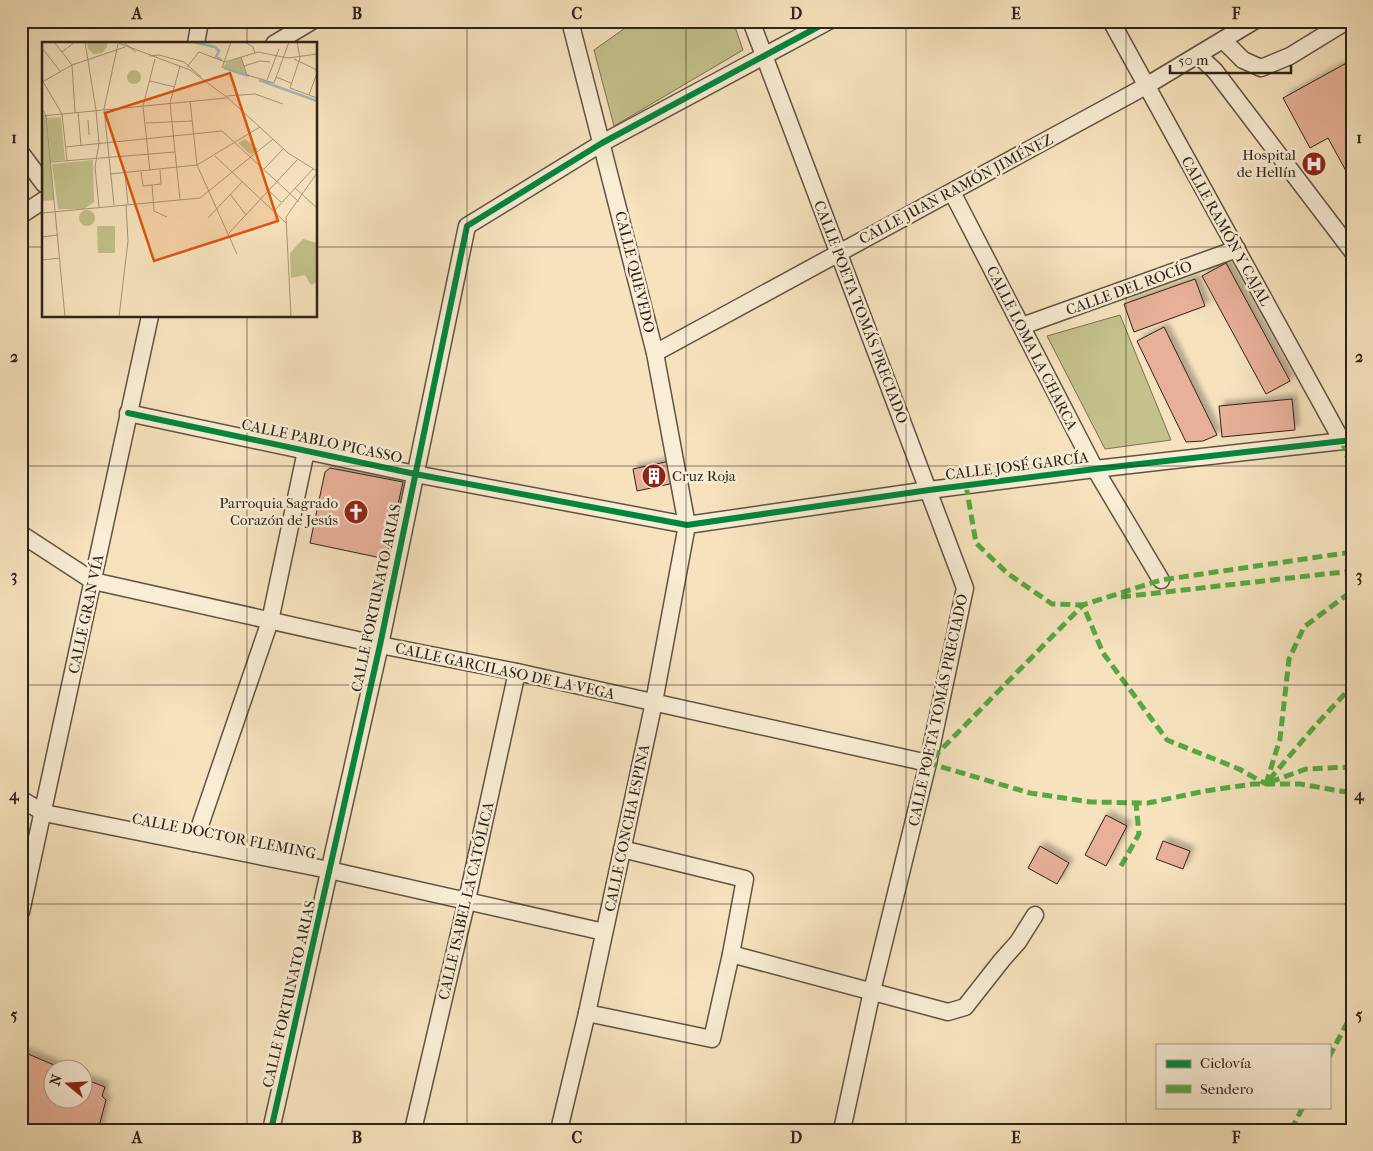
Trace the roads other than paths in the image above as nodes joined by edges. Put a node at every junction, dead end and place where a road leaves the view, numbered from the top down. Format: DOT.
graph roads {
  1 [pos="200,21"];
  2 [pos="312,21"];
  3 [pos="570,21"];
  4 [pos="751,21"];
  5 [pos="829,21"];
  6 [pos="1111,21"];
  7 [pos="1254,21"];
  8 [pos="1347,21"];
  9 [pos="1223,40"];
  10 [pos="196,42"];
  11 [pos="277,42"];
  12 [pos="1198,55"];
  13 [pos="765,57"];
  14 [pos="1146,86"];
  15 [pos="602,143"];
  16 [pos="21,153"];
  17 [pos="42,181"];
  18 [pos="952,192"];
  19 [pos="42,201"];
  20 [pos="21,214"];
  21 [pos="1237,249"];
  22 [pos="1352,251"];
  23 [pos="839,252"];
  24 [pos="150,318"];
  25 [pos="1022,326"];
  26 [pos="655,353"];
  27 [pos="128,414"];
  28 [pos="1347,441"];
  29 [pos="306,451"];
  30 [pos="1095,469"];
  31 [pos="416,474"];
  32 [pos="929,490"];
  33 [pos="687,525"];
  34 [pos="21,534"];
  35 [pos="1161,580"];
  36 [pos="93,581"];
  37 [pos="270,621"];
  38 [pos="380,645"];
  39 [pos="517,672"];
  40 [pos="654,702"];
  41 [pos="928,763"];
  42 [pos="21,799"];
  43 [pos="44,813"];
  44 [pos="194,843"];
  45 [pos="622,849"];
  46 [pos="329,870"];
  47 [pos="467,900"];
  48 [pos="21,912"];
  49 [pos="1035,915"];
  50 [pos="604,932"];
  51 [pos="731,954"];
  52 [pos="872,991"];
  53 [pos="587,1013"];
  54 [pos="271,1130"];
  55 [pos="413,1130"];
  56 [pos="559,1130"];
  57 [pos="842,1130"];
  1 -- 10 [label="street"];
  2 -- 11 [label="street"];
  3 -- 15 [label="street, CALLE QUEVEDO"];
  4 -- 13 [label="street, CALLE POETA TOMÁS PRECIADO"];
  5 -- 13 [label="street, CALLE FORTUNATO ARIAS"];
  6 -- 14 [label="street, CALLE RAMÓN Y CAJAL"];
  7 -- 9 [label="street, CALLE JUAN RAMÓN JIMÉNEZ"];
  8 -- 9 [label="street"];
  9 -- 12 [label="street, CALLE JUAN RAMÓN JIMÉNEZ"];
  12 -- 14 [label="street, CALLE JUAN RAMÓN JIMÉNEZ"];
  12 -- 22 [label="street"];
  13 -- 15 [label="street, CALLE FORTUNATO ARIAS"];
  13 -- 23 [label="street, CALLE POETA TOMÁS PRECIADO"];
  14 -- 18 [label="street, CALLE JUAN RAMÓN JIMÉNEZ"];
  14 -- 21 [label="street, CALLE RAMÓN Y CAJAL"];
  15 -- 26 [label="street, CALLE QUEVEDO"];
  15 -- 31 [label="street, CALLE FORTUNATO ARIAS"];
  16 -- 17 [label="street"];
  18 -- 23 [label="street, CALLE JUAN RAMÓN JIMÉNEZ"];
  18 -- 25 [label="street, CALLE LOMA LA CHARCA"];
  19 -- 20 [label="street"];
  21 -- 25 [label="street, CALLE DEL ROCÍO"];
  21 -- 28 [label="street, CALLE RAMÓN Y CAJAL"];
  23 -- 26 [label="street, CALLE JUAN RAMÓN JIMÉNEZ"];
  23 -- 32 [label="street, CALLE POETA TOMÁS PRECIADO"];
  24 -- 27 [label="street, CALLE GRAN VÍA"];
  25 -- 30 [label="street, CALLE LOMA LA CHARCA"];
  26 -- 33 [label="street, CALLE QUEVEDO"];
  27 -- 29 [label="street, CALLE PABLO PICASSO"];
  27 -- 36 [label="street, CALLE GRAN VÍA"];
  28 -- 30 [label="street, CALLE JOSÉ GARCÍA"];
  29 -- 31 [label="street, CALLE PABLO PICASSO"];
  29 -- 37 [label="street"];
  30 -- 32 [label="street, CALLE JOSÉ GARCÍA"];
  30 -- 35 [label="street, CALLE LOMA LA CHARCA"];
  31 -- 33 [label="street, CALLE PABLO PICASSO"];
  31 -- 38 [label="street, CALLE FORTUNATO ARIAS"];
  32 -- 33 [label="street, CALLE JOSÉ GARCÍA"];
  32 -- 41 [label="street, CALLE POETA TOMÁS PRECIADO"];
  33 -- 40 [label="street, CALLE CONCHA ESPINA"];
  34 -- 36 [label="street"];
  36 -- 37 [label="street, CALLE GARCILASO DE LA VEGA"];
  36 -- 43 [label="street, CALLE GRAN VÍA"];
  37 -- 38 [label="street, CALLE GARCILASO DE LA VEGA"];
  37 -- 44 [label="street"];
  38 -- 39 [label="street, CALLE GARCILASO DE LA VEGA"];
  38 -- 46 [label="street, CALLE FORTUNATO ARIAS"];
  39 -- 40 [label="street, CALLE GARCILASO DE LA VEGA"];
  39 -- 47 [label="street, CALLE ISABEL LA CATÓLICA"];
  40 -- 41 [label="street, CALLE GARCILASO DE LA VEGA"];
  40 -- 45 [label="street, CALLE CONCHA ESPINA"];
  41 -- 52 [label="street, CALLE POETA TOMÁS PRECIADO"];
  42 -- 43 [label="street"];
  43 -- 44 [label="street, CALLE DOCTOR FLEMING"];
  43 -- 48 [label="street, CALLE GRAN VÍA"];
  44 -- 46 [label="street, CALLE DOCTOR FLEMING"];
  45 -- 50 [label="street, CALLE CONCHA ESPINA"];
  45 -- 51 [label="street"];
  46 -- 47 [label="street, CALLE DOCTOR FLEMING"];
  46 -- 54 [label="street, CALLE FORTUNATO ARIAS"];
  47 -- 50 [label="street, CALLE DOCTOR FLEMING"];
  47 -- 55 [label="street, CALLE ISABEL LA CATÓLICA"];
  49 -- 52 [label="street"];
  50 -- 53 [label="street, CALLE CONCHA ESPINA"];
  51 -- 52 [label="street"];
  51 -- 53 [label="street"];
  52 -- 57 [label="street, CALLE POETA TOMÁS PRECIADO"];
  53 -- 56 [label="street, CALLE CONCHA ESPINA"];
}
